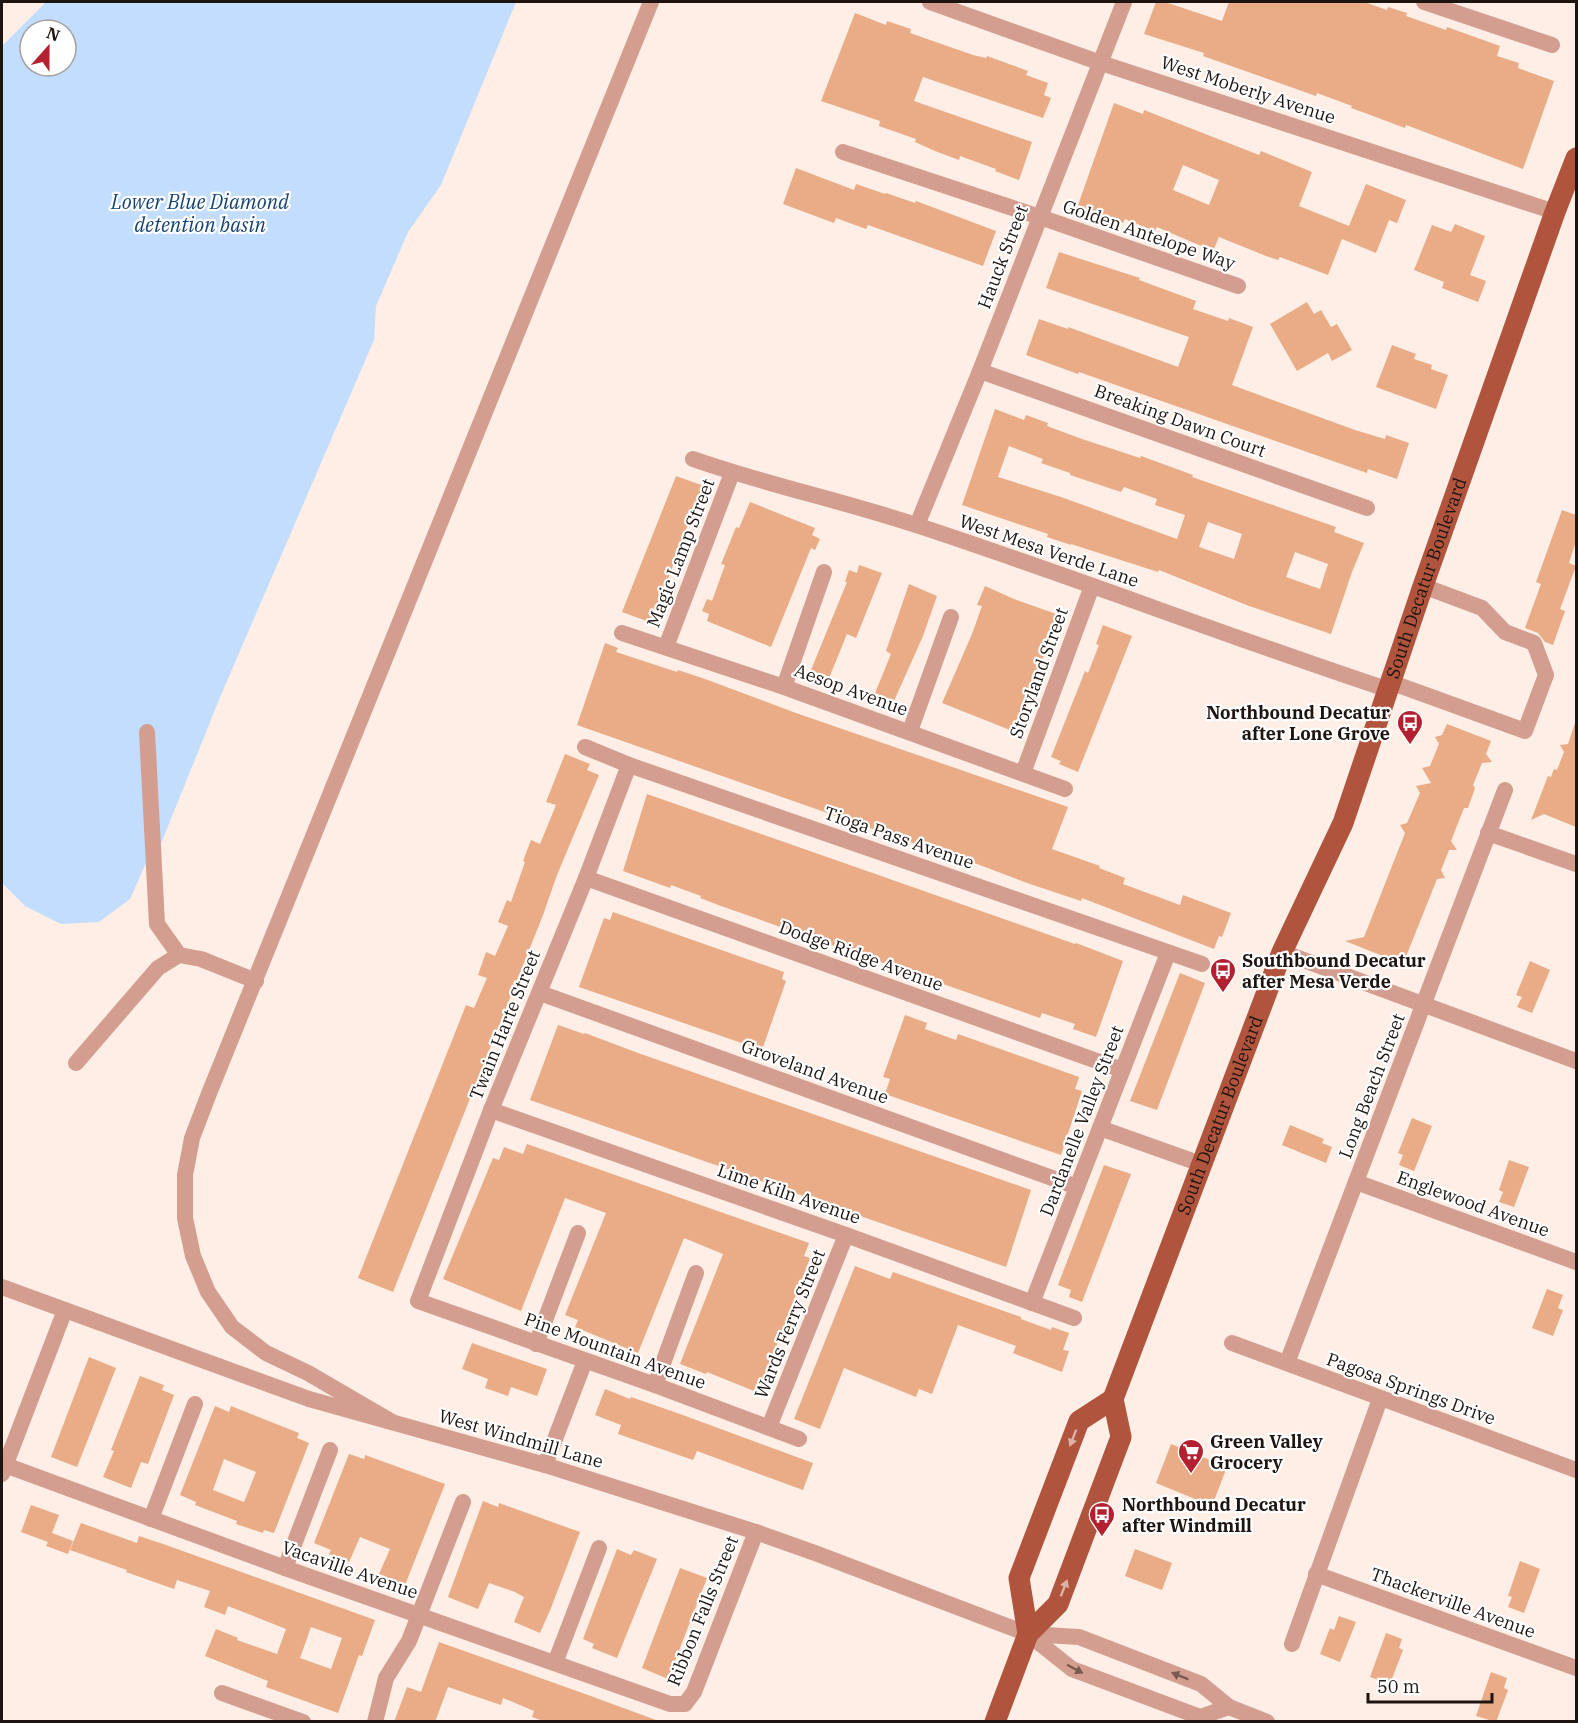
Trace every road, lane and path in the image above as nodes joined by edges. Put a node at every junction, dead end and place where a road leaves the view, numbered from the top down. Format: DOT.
graph roads {
  1 [pos="651,2"];
  2 [pos="930,2"];
  3 [pos="1124,2"];
  4 [pos="1424,2"];
  5 [pos="1552,45"];
  6 [pos="1101,63"];
  7 [pos="843,152"];
  8 [pos="1576,158"];
  9 [pos="1555,212"];
  10 [pos="1040,217"];
  11 [pos="1238,286"];
  12 [pos="980,371"];
  13 [pos="693,459"];
  14 [pos="732,473"];
  15 [pos="1367,508"];
  16 [pos="917,525"];
  17 [pos="824,572"];
  18 [pos="1092,586"];
  19 [pos="1423,586"];
  20 [pos="951,617"];
  21 [pos="622,633"];
  22 [pos="666,647"];
  23 [pos="1390,686"];
  24 [pos="784,687"];
  25 [pos="147,732"];
  26 [pos="910,732"];
  27 [pos="585,747"];
  28 [pos="629,765"];
  29 [pos="1023,773"];
  30 [pos="1065,789"];
  31 [pos="1505,790"];
  32 [pos="1488,833"];
  33 [pos="1576,864"];
  34 [pos="586,878"];
  35 [pos="1282,952"];
  36 [pos="1168,953"];
  37 [pos="179,955"];
  38 [pos="1202,964"];
  39 [pos="256,981"];
  40 [pos="540,993"];
  41 [pos="1424,1005"];
  42 [pos="1576,1060"];
  43 [pos="76,1062"];
  44 [pos="1122,1070"];
  45 [pos="491,1110"];
  46 [pos="1100,1128"];
  47 [pos="1201,1164"];
  48 [pos="1356,1182"];
  49 [pos="1077,1187"];
  50 [pos="578,1233"];
  51 [pos="846,1235"];
  52 [pos="1576,1262"];
  53 [pos="696,1273"];
  54 [pos="2,1287"];
  55 [pos="418,1301"];
  56 [pos="1032,1303"];
  57 [pos="65,1310"];
  58 [pos="1074,1318"];
  59 [pos="1232,1343"];
  60 [pos="536,1344"];
  61 [pos="585,1361"];
  62 [pos="1287,1363"];
  63 [pos="655,1385"];
  64 [pos="1113,1399"];
  65 [pos="1380,1399"];
  66 [pos="195,1404"];
  67 [pos="392,1422"];
  68 [pos="769,1428"];
  69 [pos="799,1439"];
  70 [pos="330,1450"];
  71 [pos="545,1465"];
  72 [pos="3,1469"];
  73 [pos="1576,1470"];
  74 [pos="463,1503"];
  75 [pos="151,1520"];
  76 [pos="756,1532"];
  77 [pos="599,1548"];
  78 [pos="285,1568"];
  79 [pos="1316,1574"];
  80 [pos="419,1614"];
  81 [pos="1028,1634"];
  82 [pos="1292,1644"];
  83 [pos="555,1663"];
  84 [pos="1576,1668"];
  85 [pos="222,1693"];
  86 [pos="685,1704"];
  87 [pos="1229,1707"];
  88 [pos="303,1722"];
  89 [pos="375,1722"];
  90 [pos="994,1722"];
  91 [pos="1267,1722"];
  1 -- 39 [label="street"];
  2 -- 6 [label="street, West Moberly Avenue"];
  3 -- 6 [label="street, Hauck Street"];
  4 -- 5 [label="street"];
  6 -- 9 [label="street, West Moberly Avenue"];
  6 -- 10 [label="street, Hauck Street"];
  7 -- 10 [label="street, Golden Antelope Way"];
  8 -- 9 [label="main road, South Decatur Boulevard"];
  9 -- 19 [label="main road, South Decatur Boulevard"];
  10 -- 11 [label="street, Golden Antelope Way"];
  10 -- 12 [label="street, Hauck Street"];
  12 -- 15 [label="street, Breaking Dawn Court"];
  12 -- 16 [label="street, Hauck Street"];
  13 -- 14 [label="street, West Mesa Verde Lane"];
  14 -- 16 [label="street, West Mesa Verde Lane"];
  14 -- 22 [label="street, Magic Lamp Street"];
  16 -- 18 [label="street, West Mesa Verde Lane"];
  17 -- 24 [label="street"];
  18 -- 23 [label="street, West Mesa Verde Lane"];
  18 -- 29 [label="street, Storyland Street"];
  19 -- 23 [label="main road, South Decatur Boulevard"];
  19 -- 23 [label="street, West Mesa Verde Lane"];
  20 -- 26 [label="street"];
  21 -- 22 [label="street, Aesop Avenue"];
  22 -- 24 [label="street, Aesop Avenue"];
  23 -- 35 [label="main road, South Decatur Boulevard"];
  24 -- 26 [label="street, Aesop Avenue"];
  25 -- 37 [label="street"];
  26 -- 29 [label="street, Aesop Avenue"];
  27 -- 28 [label="street, Tioga Pass Avenue"];
  28 -- 34 [label="street, Twain Harte Street"];
  28 -- 36 [label="street, Tioga Pass Avenue"];
  29 -- 30 [label="street, Aesop Avenue"];
  31 -- 32 [label="street, Long Beach Street"];
  32 -- 33 [label="street"];
  32 -- 41 [label="street, Long Beach Street"];
  34 -- 40 [label="street, Twain Harte Street"];
  34 -- 44 [label="street, Dodge Ridge Avenue"];
  35 -- 41 [label="street"];
  35 -- 47 [label="main road, South Decatur Boulevard"];
  36 -- 38 [label="street, Tioga Pass Avenue"];
  36 -- 44 [label="street, Dardanelle Valley Street"];
  37 -- 39 [label="street"];
  37 -- 43 [label="street"];
  39 -- 67 [label="street"];
  40 -- 45 [label="street, Twain Harte Street"];
  40 -- 49 [label="street, Groveland Avenue"];
  41 -- 42 [label="street"];
  41 -- 48 [label="street, Long Beach Street"];
  44 -- 46 [label="street, Dardanelle Valley Street"];
  45 -- 51 [label="street, Lime Kiln Avenue"];
  45 -- 55 [label="street, Twain Harte Street"];
  46 -- 47 [label="street"];
  46 -- 49 [label="street, Dardanelle Valley Street"];
  47 -- 64 [label="main road, South Decatur Boulevard"];
  48 -- 52 [label="street, Englewood Avenue"];
  48 -- 62 [label="street, Long Beach Street"];
  49 -- 56 [label="street, Dardanelle Valley Street"];
  50 -- 60 [label="street"];
  51 -- 56 [label="street, Lime Kiln Avenue"];
  51 -- 68 [label="street, Wards Ferry Street"];
  53 -- 63 [label="street"];
  54 -- 57 [label="street, West Windmill Lane"];
  55 -- 60 [label="street, Pine Mountain Avenue"];
  56 -- 58 [label="street, Lime Kiln Avenue"];
  57 -- 67 [label="street, West Windmill Lane"];
  57 -- 72 [label="street"];
  59 -- 62 [label="street, Pagosa Springs Drive"];
  60 -- 61 [label="street, Pine Mountain Avenue"];
  61 -- 63 [label="street, Pine Mountain Avenue"];
  61 -- 71 [label="street"];
  62 -- 65 [label="street, Pagosa Springs Drive"];
  63 -- 68 [label="street, Pine Mountain Avenue"];
  81 -- 64 [label="main road, one-way"];
  64 -- 81 [label="main road, one-way"];
  65 -- 73 [label="street, Pagosa Springs Drive"];
  65 -- 79 [label="street"];
  66 -- 75 [label="street"];
  67 -- 71 [label="street, West Windmill Lane"];
  68 -- 69 [label="street, Pine Mountain Avenue"];
  70 -- 78 [label="street"];
  71 -- 76 [label="street, West Windmill Lane"];
  72 -- 75 [label="street, Vacaville Avenue"];
  74 -- 80 [label="street"];
  75 -- 78 [label="street, Vacaville Avenue"];
  76 -- 81 [label="street, West Windmill Lane"];
  76 -- 86 [label="street, Ribbon Falls Street"];
  77 -- 83 [label="street"];
  78 -- 80 [label="street, Vacaville Avenue"];
  79 -- 82 [label="street"];
  79 -- 84 [label="street, Thackerville Avenue"];
  80 -- 83 [label="street, Vacaville Avenue"];
  80 -- 89 [label="street"];
  87 -- 81 [label="street, West Windmill Lane, one-way"];
  81 -- 87 [label="street, West Windmill Lane, one-way"];
  81 -- 90 [label="main road"];
  83 -- 86 [label="street, Vacaville Avenue"];
  85 -- 88 [label="street"];
  87 -- 91 [label="street, West Windmill Lane"];
}
